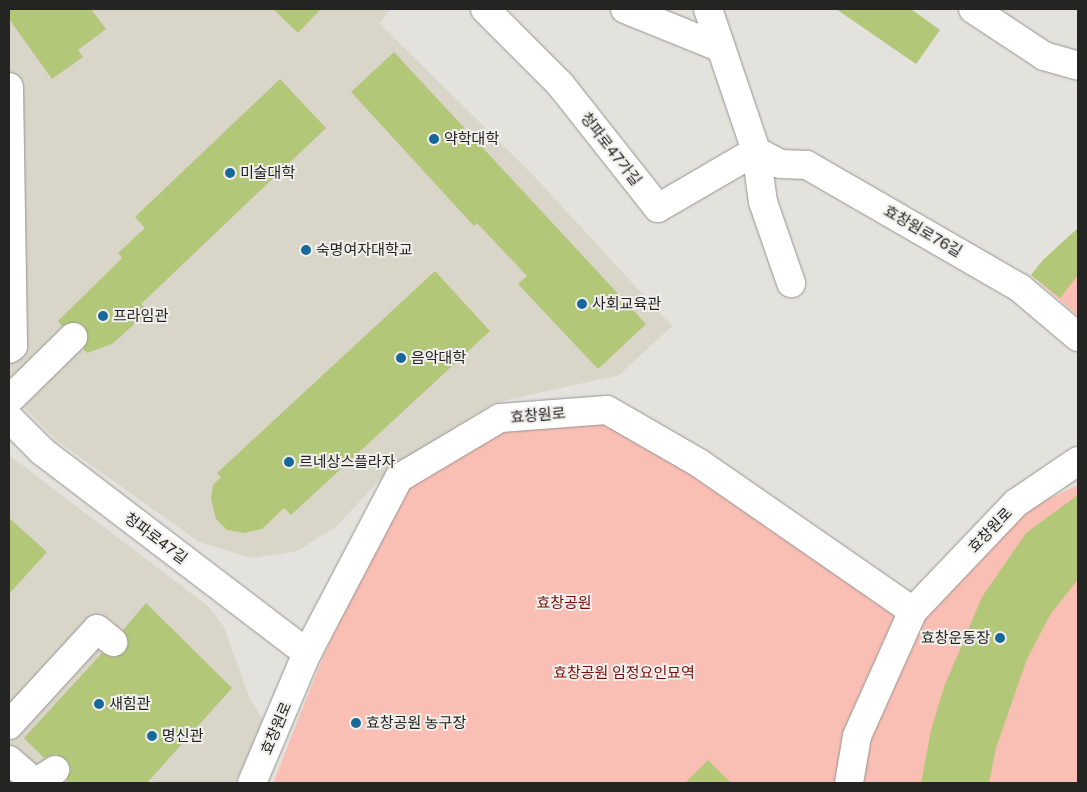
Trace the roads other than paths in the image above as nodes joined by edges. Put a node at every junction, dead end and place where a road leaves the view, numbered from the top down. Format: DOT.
graph roads {
  1 [pos="625,9"];
  2 [pos="708,9"];
  3 [pos="973,9"];
  4 [pos="498,12"];
  5 [pos="721,48"];
  6 [pos="1078,66"];
  7 [pos="9,87"];
  8 [pos="756,151"];
  9 [pos="792,283"];
  10 [pos="73,337"];
  11 [pos="1078,337"];
  12 [pos="9,350"];
  13 [pos="9,400"];
  14 [pos="9,418"];
  15 [pos="1078,461"];
  16 [pos="913,611"];
  17 [pos="112,642"];
  18 [pos="307,653"];
  19 [pos="9,725"];
  20 [pos="9,760"];
  21 [pos="41,779"];
  22 [pos="252,783"];
  23 [pos="849,783"];
  1 -- 5 [label="street"];
  2 -- 5 [label="street"];
  3 -- 6 [label="street"];
  4 -- 8 [label="street, 청파로47가길"];
  5 -- 8 [label="street"];
  7 -- 12 [label="street"];
  8 -- 9 [label="street"];
  8 -- 11 [label="street, 효창원로76길"];
  10 -- 13 [label="street"];
  14 -- 18 [label="street, 청파로47길"];
  15 -- 16 [label="street, 효창원로"];
  16 -- 18 [label="street, 효창원로"];
  16 -- 23 [label="street, 효창원로"];
  17 -- 19 [label="street"];
  18 -- 22 [label="street, 효창원로"];
  20 -- 21 [label="street"];
}
